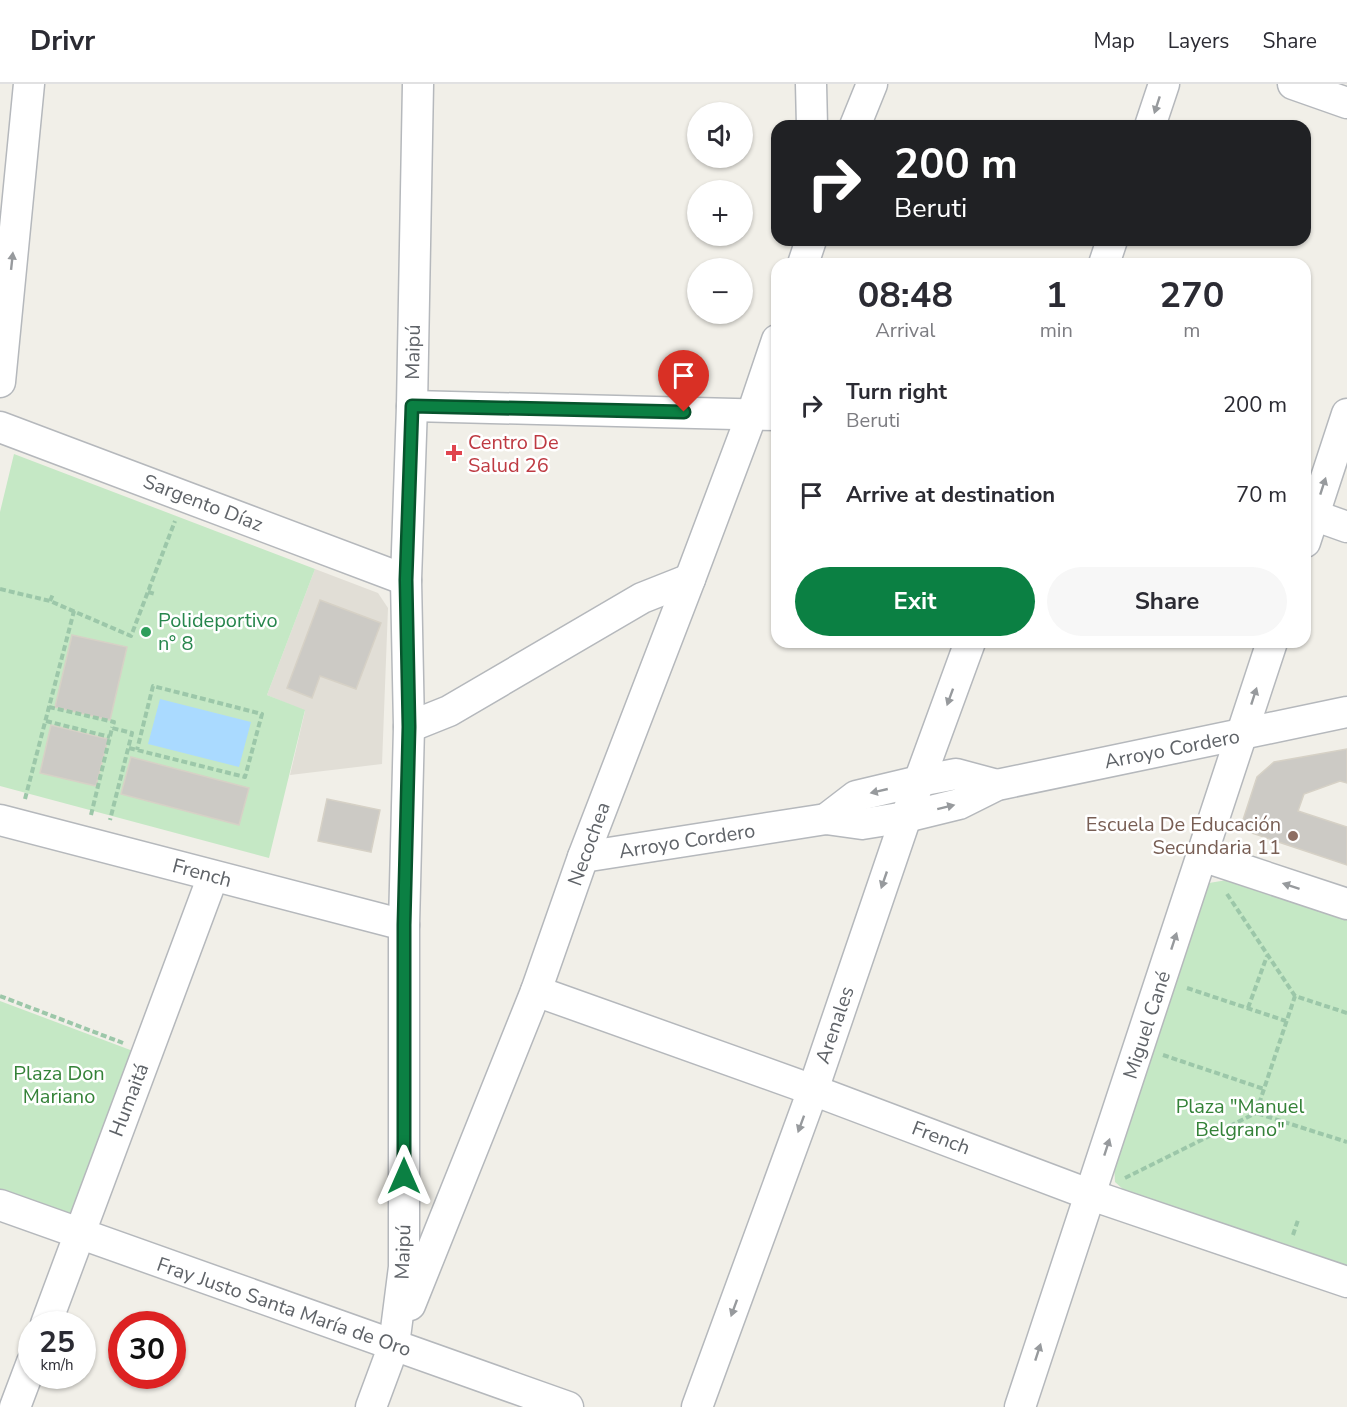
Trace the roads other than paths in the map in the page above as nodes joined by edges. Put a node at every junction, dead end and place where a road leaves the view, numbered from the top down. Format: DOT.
graph roads {
  1 [pos="29,84"];
  2 [pos="418,84"];
  3 [pos="811,84"];
  4 [pos="872,84"];
  5 [pos="1164,84"];
  6 [pos="1293,84"];
  7 [pos="1347,103"];
  8 [pos="812,120"];
  9 [pos="857,120"];
  10 [pos="1152,120"];
  11 [pos="771,377"];
  12 [pos="0,382"];
  13 [pos="412,406"];
  14 [pos="765,414"];
  15 [pos="1347,414"];
  16 [pos="0,427"];
  17 [pos="1311,515"];
  18 [pos="1311,523"];
  19 [pos="1347,527"];
  20 [pos="690,579"];
  21 [pos="406,580"];
  22 [pos="968,648"];
  23 [pos="1270,648"];
  24 [pos="1347,712"];
  25 [pos="409,727"];
  26 [pos="1242,735"];
  27 [pos="919,781"];
  28 [pos="997,785"];
  29 [pos="906,817"];
  30 [pos="826,819"];
  31 [pos="9,822"];
  32 [pos="1202,856"];
  33 [pos="583,857"];
  34 [pos="213,876"];
  35 [pos="1347,904"];
  36 [pos="404,925"];
  37 [pos="536,991"];
  38 [pos="813,1090"];
  39 [pos="1091,1195"];
  40 [pos="0,1205"];
  41 [pos="79,1234"];
  42 [pos="1347,1282"];
  43 [pos="50,1311"];
  44 [pos="394,1345"];
  45 [pos="22,1389"];
  46 [pos="15,1407"];
  47 [pos="371,1407"];
  48 [pos="568,1407"];
  49 [pos="697,1407"];
  50 [pos="1020,1407"];
  12 -- 1 [label="street, one-way"];
  2 -- 13 [label="street, Maipú"];
  3 -- 8 [label="street"];
  4 -- 9 [label="street"];
  5 -- 10 [label="street, one-way"];
  6 -- 7 [label="street"];
  11 -- 14 [label="street, Necochea"];
  13 -- 14 [label="street"];
  13 -- 21 [label="street, Maipú"];
  14 -- 20 [label="street, Necochea"];
  17 -- 15 [label="street, one-way"];
  16 -- 21 [label="street, Sargento Díaz"];
  18 -- 19 [label="street"];
  20 -- 25 [label="street"];
  20 -- 33 [label="street, Necochea"];
  21 -- 25 [label="street, Maipú"];
  22 -- 27 [label="street, Arenales, one-way"];
  26 -- 23 [label="street, Miguel Cané, one-way"];
  24 -- 26 [label="street, Arroyo Cordero"];
  25 -- 36 [label="street, Maipú"];
  26 -- 28 [label="street, Arroyo Cordero"];
  26 -- 32 [label="street, Miguel Cané"];
  27 -- 28 [label="street, Arroyo Cordero"];
  27 -- 29 [label="street, Arenales"];
  27 -- 30 [label="street, Arroyo Cordero, one-way"];
  29 -- 28 [label="street, Arroyo Cordero, one-way"];
  29 -- 30 [label="street, Arroyo Cordero"];
  29 -- 38 [label="street, Arenales, one-way"];
  30 -- 33 [label="street, Arroyo Cordero"];
  31 -- 34 [label="street, French"];
  35 -- 32 [label="street, one-way"];
  39 -- 32 [label="street, Miguel Cané, one-way"];
  33 -- 37 [label="street, Necochea"];
  34 -- 36 [label="street, French"];
  34 -- 41 [label="street, Humaitá"];
  36 -- 44 [label="street, Maipú"];
  37 -- 38 [label="street, French"];
  37 -- 44 [label="street, Necochea"];
  38 -- 39 [label="street, French"];
  38 -- 49 [label="street, Arenales, one-way"];
  39 -- 42 [label="street, French"];
  50 -- 39 [label="street, Miguel Cané, one-way"];
  40 -- 41 [label="street, Fray Justo Santa María de Oro"];
  41 -- 43 [label="street, Humaitá"];
  41 -- 44 [label="street, Fray Justo Santa María de Oro"];
  44 -- 47 [label="street, Maipú"];
  44 -- 48 [label="street, Fray Justo Santa María de Oro"];
  45 -- 46 [label="street"];
}
